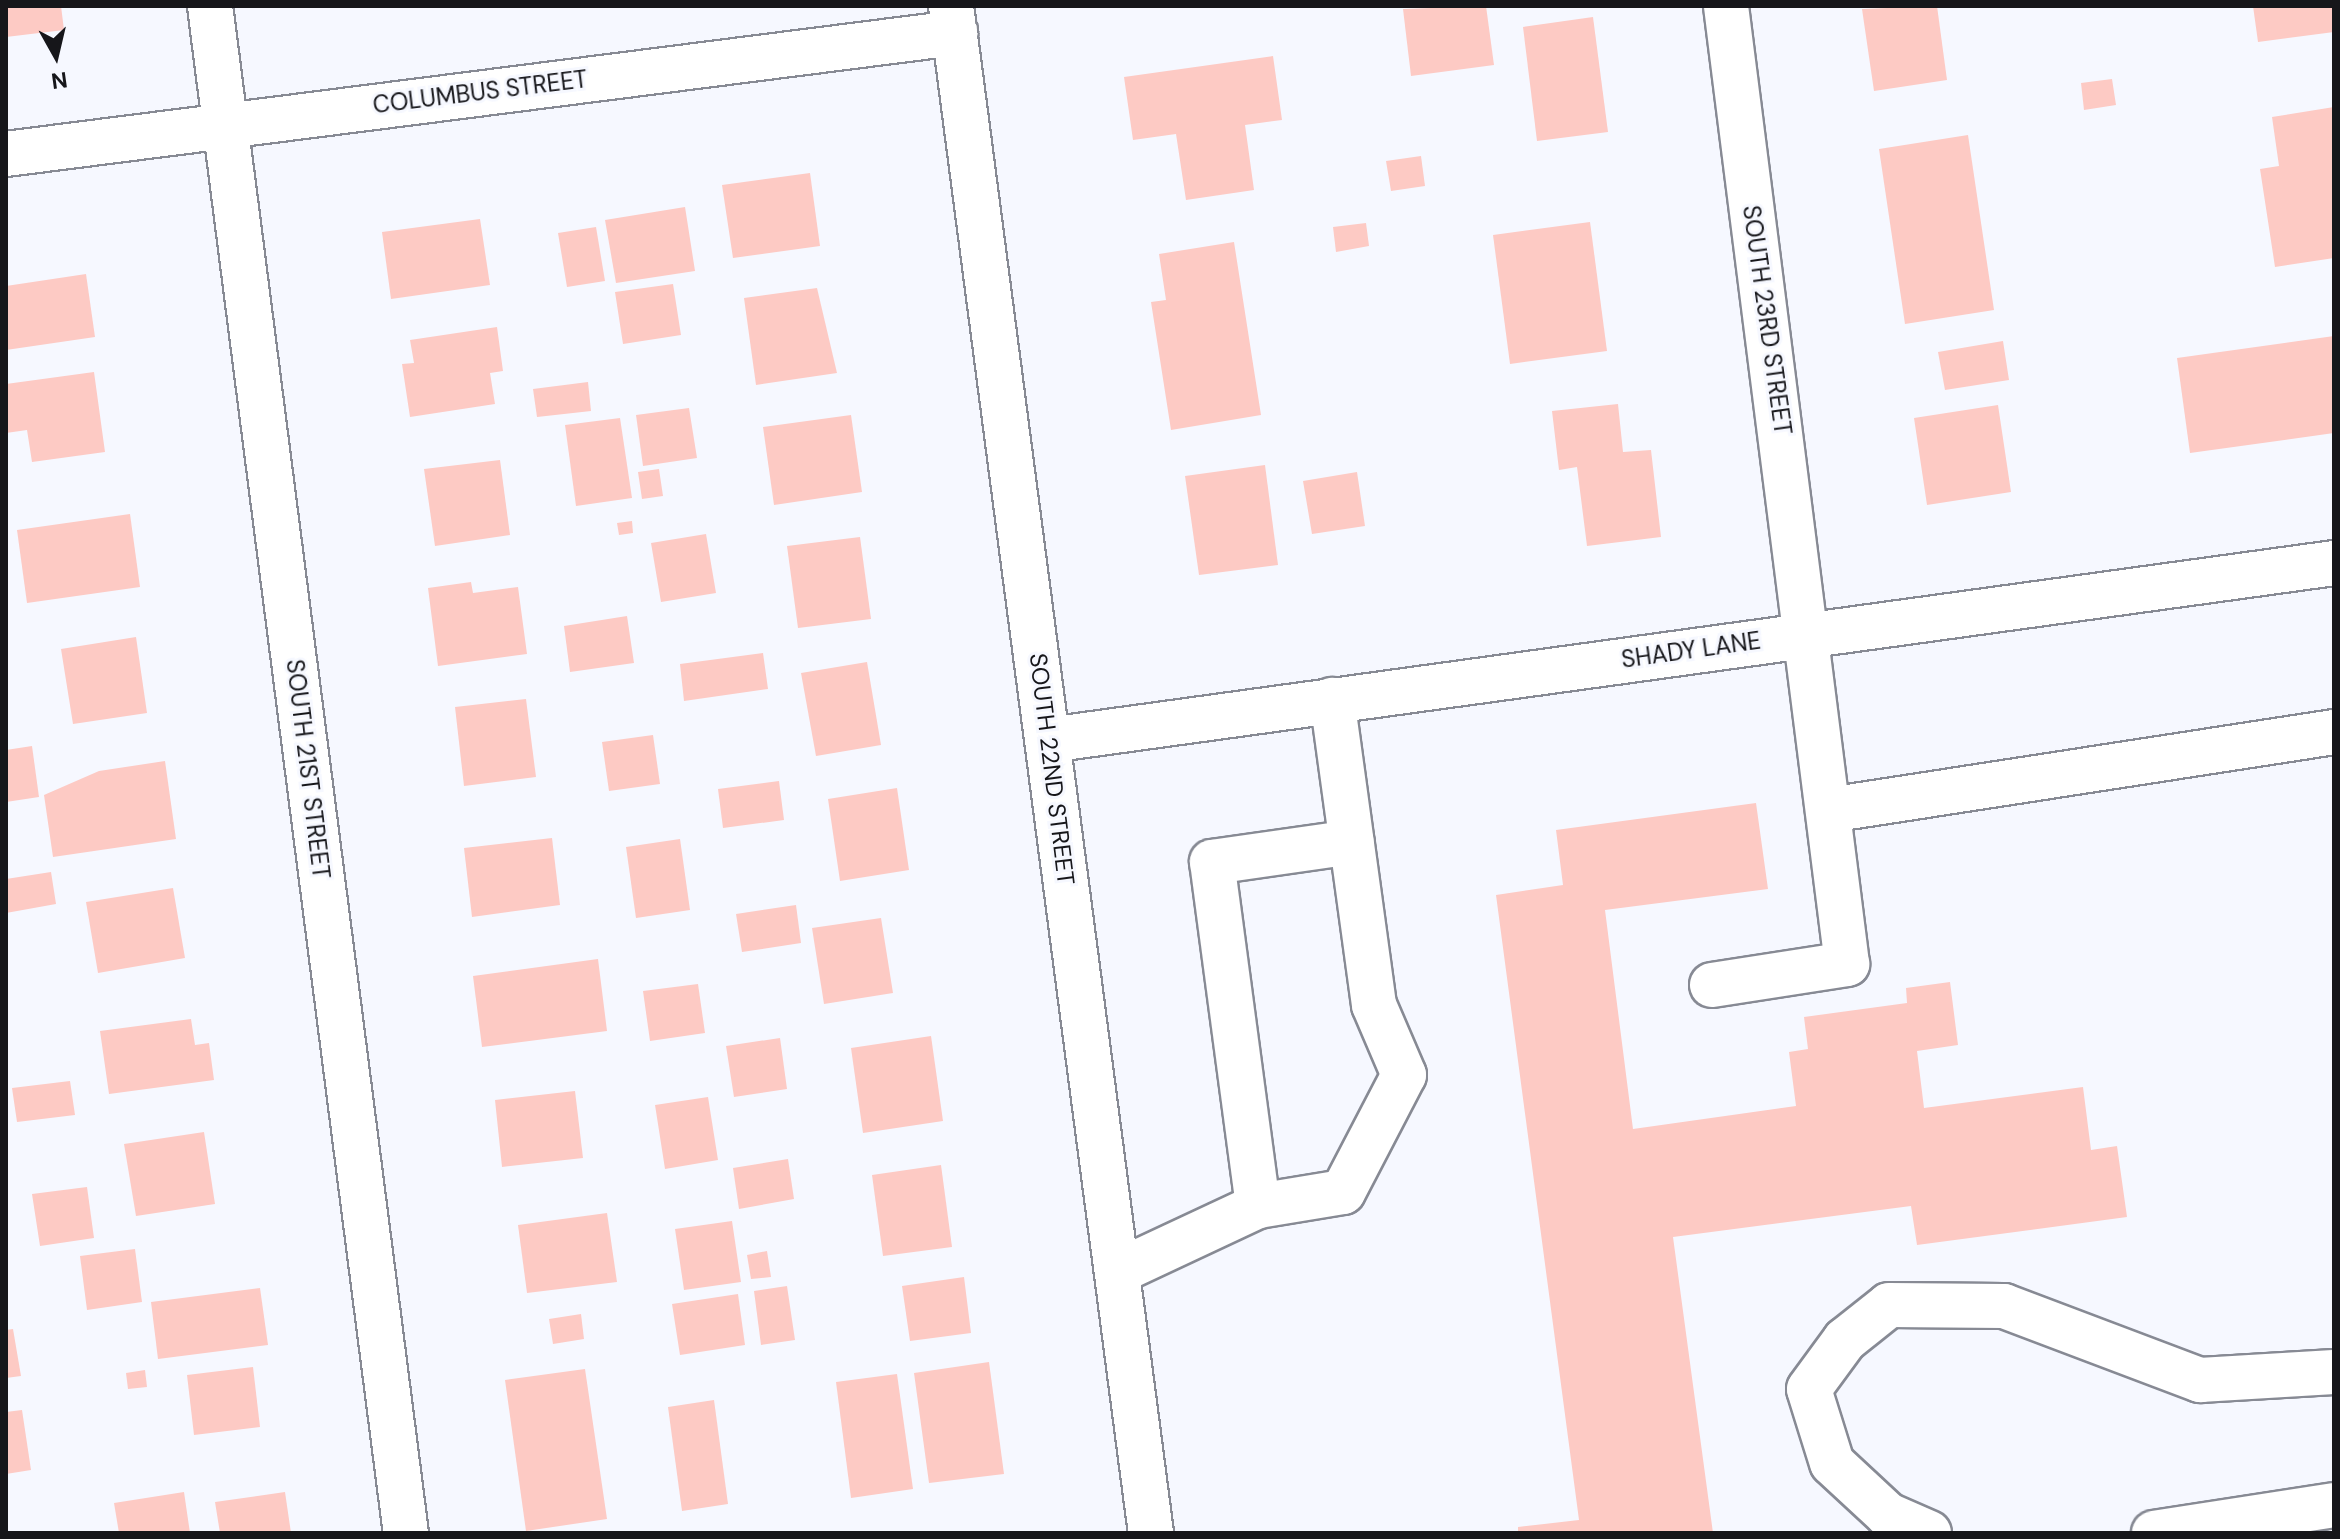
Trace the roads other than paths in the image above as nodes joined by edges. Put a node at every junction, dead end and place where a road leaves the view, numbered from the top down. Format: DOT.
graph roads {
  1 [pos="210,6"];
  2 [pos="1726,6"];
  3 [pos="953,19"];
  4 [pos="225,124"];
  5 [pos="6,154"];
  6 [pos="2334,563"];
  7 [pos="1808,634"];
  8 [pos="1332,700"];
  9 [pos="2334,732"];
  10 [pos="1049,740"];
  11 [pos="1829,810"];
  12 [pos="1352,842"];
  13 [pos="1712,985"];
  14 [pos="1258,1206"];
  15 [pos="1117,1272"];
  16 [pos="2334,1372"];
  17 [pos="2334,1505"];
  18 [pos="406,1533"];
  19 [pos="1151,1533"];
  20 [pos="1929,1533"];
  21 [pos="2154,1533"];
  1 -- 4 [label="street, SOUTH 21ST STREET"];
  2 -- 7 [label="street, SOUTH 23RD STREET"];
  3 -- 4 [label="street, COLUMBUS STREET"];
  3 -- 10 [label="street, SOUTH 22ND STREET"];
  4 -- 5 [label="street, COLUMBUS STREET"];
  4 -- 18 [label="street, SOUTH 21ST STREET"];
  6 -- 7 [label="street, SHADY LANE"];
  7 -- 8 [label="street, SHADY LANE"];
  7 -- 11 [label="street, SOUTH 23RD STREET"];
  8 -- 10 [label="street, SHADY LANE"];
  8 -- 12 [label="street"];
  9 -- 11 [label="street"];
  10 -- 15 [label="street, SOUTH 22ND STREET"];
  11 -- 13 [label="street, SOUTH 23RD STREET"];
  12 -- 14 [label="street"];
  12 -- 14 [label="street"];
  14 -- 15 [label="street"];
  15 -- 19 [label="street, SOUTH 22ND STREET"];
  16 -- 20 [label="street"];
  17 -- 21 [label="street"];
}
